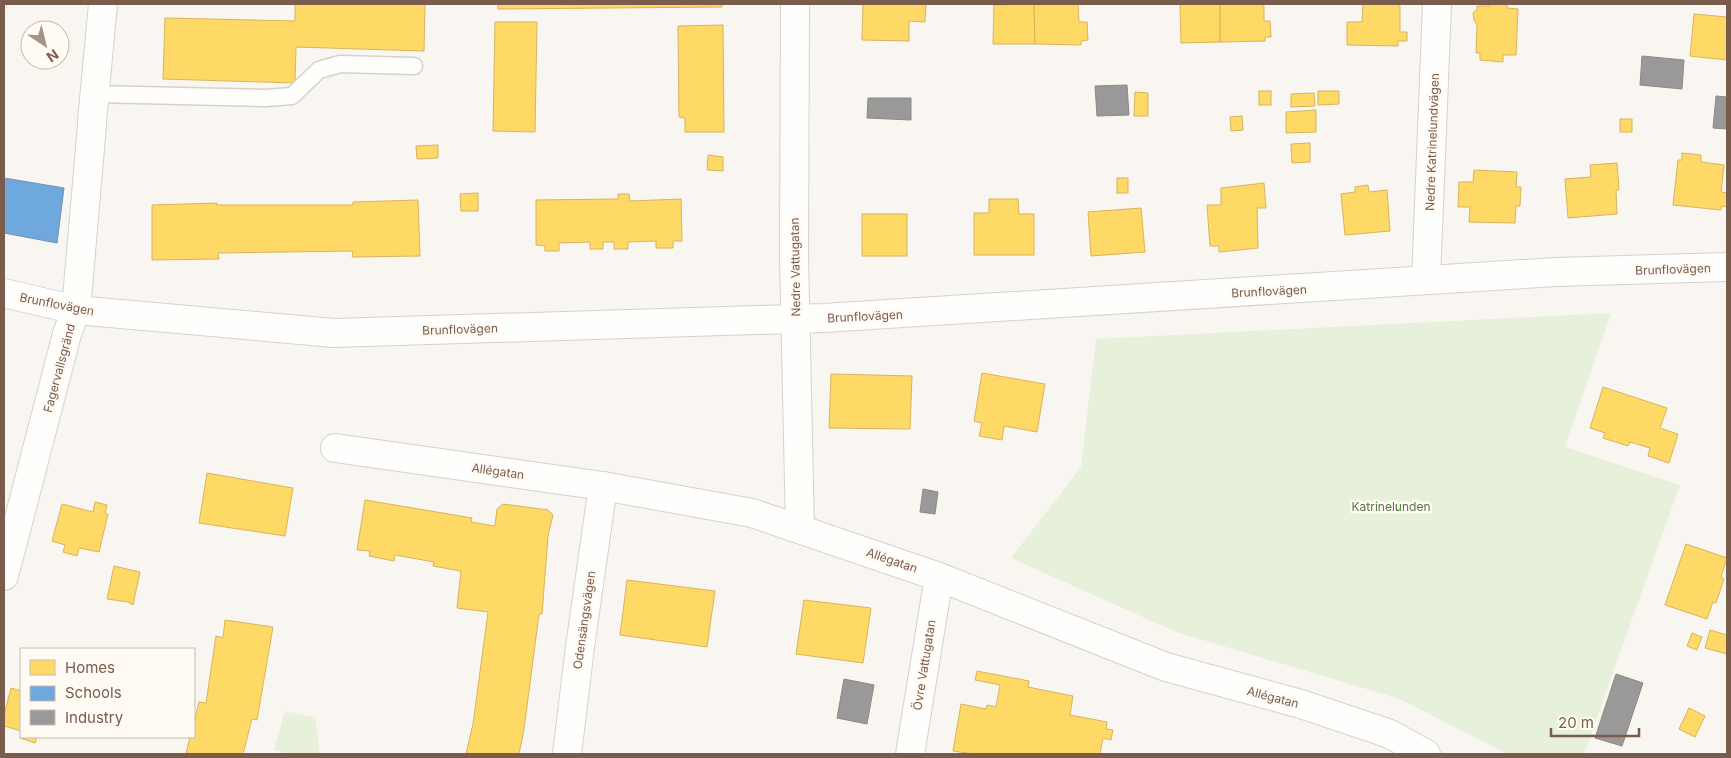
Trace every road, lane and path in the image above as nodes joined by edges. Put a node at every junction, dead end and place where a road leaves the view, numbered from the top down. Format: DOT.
graph roads {
  1 [pos="103,4"];
  2 [pos="795,4"];
  3 [pos="1437,4"];
  4 [pos="414,66"];
  5 [pos="95,94"];
  6 [pos="1727,267"];
  7 [pos="1426,280"];
  8 [pos="4,293"];
  9 [pos="76,310"];
  10 [pos="796,319"];
  11 [pos="335,448"];
  12 [pos="602,486"];
  13 [pos="800,529"];
  14 [pos="4,576"];
  15 [pos="939,576"];
  16 [pos="1387,744"];
  17 [pos="567,754"];
  18 [pos="910,754"];
  19 [pos="1426,754"];
  1 -- 5 [label="street, Fagervallsgränd"];
  2 -- 10 [label="street, Nedre Vattugatan"];
  3 -- 7 [label="street, Nedre Katrinelundvägen"];
  4 -- 5 [label="lane"];
  5 -- 9 [label="street, Fagervallsgränd"];
  6 -- 7 [label="street, Brunflovägen"];
  7 -- 10 [label="street, Brunflovägen"];
  8 -- 9 [label="street, Brunflovägen"];
  9 -- 10 [label="street, Brunflovägen"];
  9 -- 14 [label="street, Fagervallsgränd"];
  10 -- 13 [label="street, Nedre Vattugatan"];
  11 -- 12 [label="street, Allégatan"];
  12 -- 13 [label="street, Allégatan"];
  12 -- 17 [label="street, Odensängsvägen"];
  13 -- 15 [label="street, Allégatan"];
  15 -- 16 [label="street, Allégatan"];
  15 -- 18 [label="street, Övre Vattugatan"];
  16 -- 19 [label="street, Allégatan"];
}
